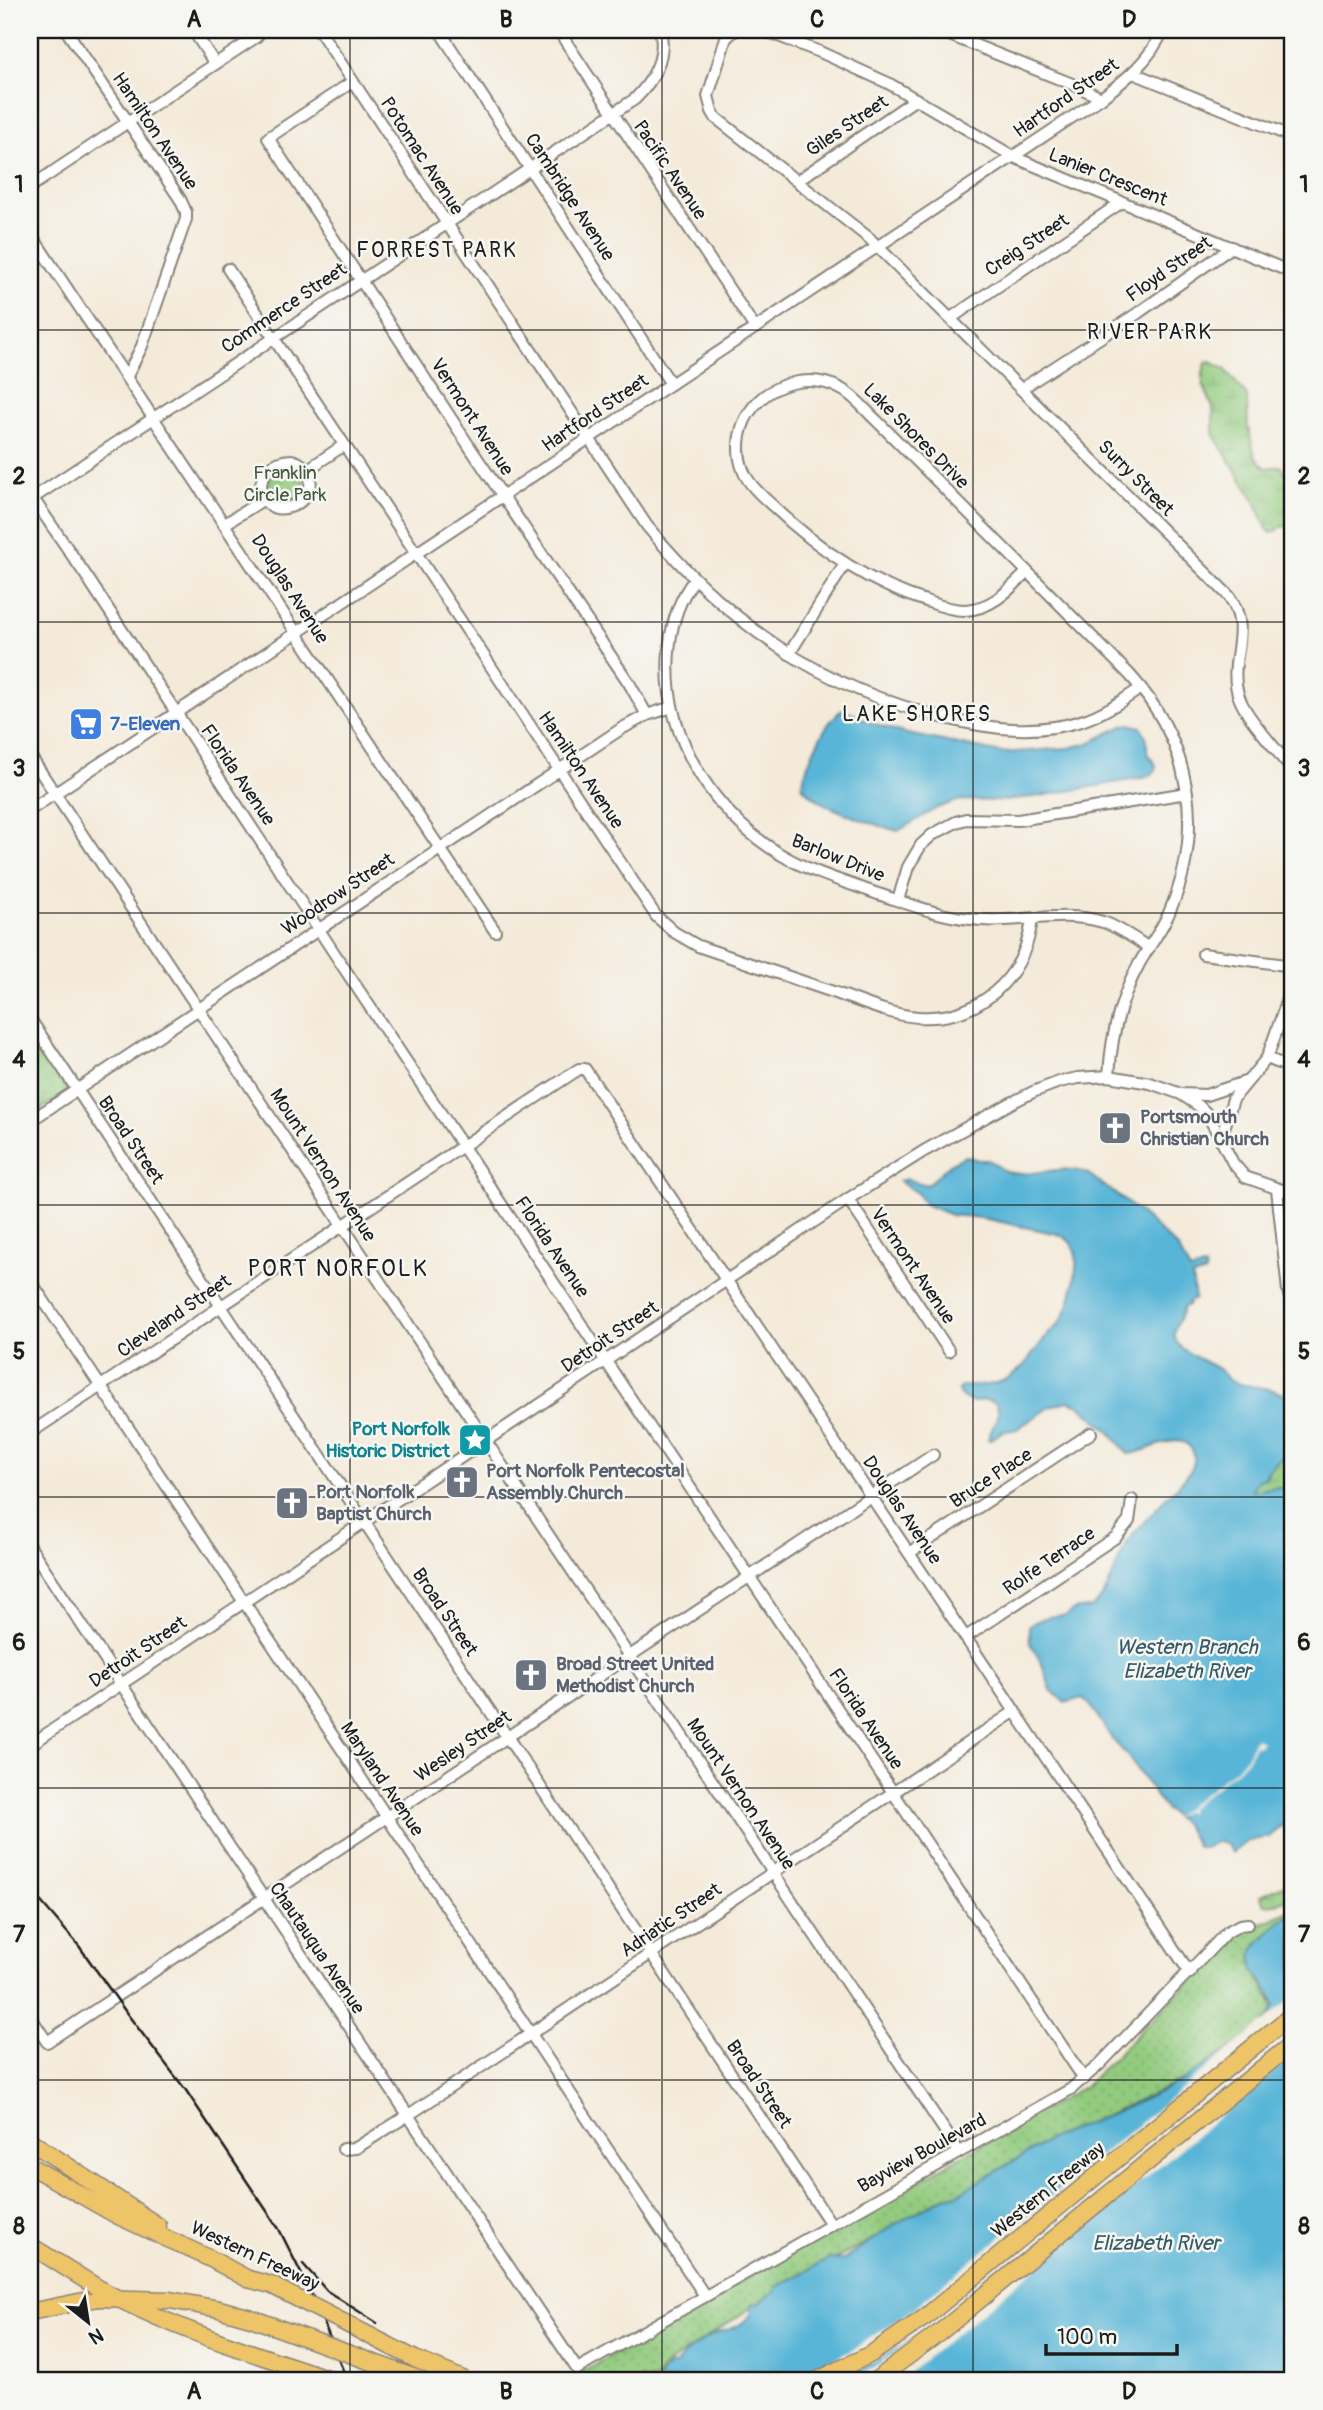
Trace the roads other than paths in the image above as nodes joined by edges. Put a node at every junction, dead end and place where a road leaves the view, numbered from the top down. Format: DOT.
graph roads {
  1 [pos="66,30"];
  2 [pos="193,30"];
  3 [pos="262,30"];
  4 [pos="319,30"];
  5 [pos="439,30"];
  6 [pos="558,30"];
  7 [pos="660,30"];
  8 [pos="735,30"];
  9 [pos="763,30"];
  10 [pos="937,30"];
  11 [pos="1163,30"];
  12 [pos="215,64"];
  13 [pos="1133,73"];
  14 [pos="352,82"];
  15 [pos="1101,98"];
  16 [pos="916,99"];
  17 [pos="612,114"];
  18 [pos="128,122"];
  19 [pos="1293,138"];
  20 [pos="1013,156"];
  21 [pos="530,167"];
  22 [pos="797,181"];
  23 [pos="30,187"];
  24 [pos="1122,202"];
  25 [pos="445,223"];
  26 [pos="30,233"];
  27 [pos="877,246"];
  28 [pos="1232,247"];
  29 [pos="228,269"];
  30 [pos="1293,273"];
  31 [pos="360,279"];
  32 [pos="951,318"];
  33 [pos="754,328"];
  34 [pos="272,337"];
  35 [pos="127,376"];
  36 [pos="671,384"];
  37 [pos="1021,389"];
  38 [pos="154,416"];
  39 [pos="589,438"];
  40 [pos="344,445"];
  41 [pos="307,470"];
  42 [pos="503,495"];
  43 [pos="31,497"];
  44 [pos="264,499"];
  45 [pos="225,524"];
  46 [pos="416,553"];
  47 [pos="845,564"];
  48 [pos="1027,572"];
  49 [pos="694,580"];
  50 [pos="297,632"];
  51 [pos="789,654"];
  52 [pos="1141,688"];
  53 [pos="672,707"];
  54 [pos="176,712"];
  55 [pos="647,715"];
  56 [pos="1293,747"];
  57 [pos="30,756"];
  58 [pos="1283,759"];
  59 [pos="559,769"];
  60 [pos="1293,772"];
  61 [pos="55,793"];
  62 [pos="1187,793"];
  63 [pos="30,810"];
  64 [pos="440,848"];
  65 [pos="898,900"];
  66 [pos="1032,919"];
  67 [pos="319,928"];
  68 [pos="495,931"];
  69 [pos="1149,948"];
  70 [pos="1203,954"];
  71 [pos="1293,966"];
  72 [pos="199,1009"];
  73 [pos="30,1019"];
  74 [pos="1267,1058"];
  75 [pos="583,1068"];
  76 [pos="1293,1069"];
  77 [pos="1109,1076"];
  78 [pos="1245,1082"];
  79 [pos="76,1090"];
  80 [pos="1181,1094"];
  81 [pos="30,1121"];
  82 [pos="1221,1138"];
  83 [pos="462,1146"];
  84 [pos="1277,1189"];
  85 [pos="1293,1194"];
  86 [pos="848,1199"];
  87 [pos="342,1226"];
  88 [pos="30,1280"];
  89 [pos="727,1280"];
  90 [pos="222,1306"];
  91 [pos="1293,1307"];
  92 [pos="949,1352"];
  93 [pos="606,1360"];
  94 [pos="100,1386"];
  95 [pos="30,1433"];
  96 [pos="1091,1433"];
  97 [pos="485,1441"];
  98 [pos="933,1455"];
  99 [pos="871,1495"];
  100 [pos="1132,1500"];
  101 [pos="364,1522"];
  102 [pos="30,1547"];
  103 [pos="909,1553"];
  104 [pos="750,1576"];
  105 [pos="243,1602"];
  106 [pos="966,1637"];
  107 [pos="628,1657"];
  108 [pos="121,1684"];
  109 [pos="1014,1712"];
  110 [pos="508,1737"];
  111 [pos="30,1745"];
  112 [pos="894,1792"];
  113 [pos="386,1817"];
  114 [pos="772,1873"];
  115 [pos="263,1899"];
  116 [pos="1248,1924"];
  117 [pos="652,1954"];
  118 [pos="1190,1973"];
  119 [pos="1293,2014"];
  120 [pos="30,2016"];
  121 [pos="530,2034"];
  122 [pos="1293,2043"];
  123 [pos="1084,2079"];
  124 [pos="407,2116"];
  125 [pos="30,2141"];
  126 [pos="343,2149"];
  127 [pos="959,2152"];
  128 [pos="30,2166"];
  129 [pos="831,2224"];
  130 [pos="30,2245"];
  131 [pos="211,2259"];
  132 [pos="705,2296"];
  133 [pos="98,2298"];
  134 [pos="30,2305"];
  135 [pos="30,2312"];
  136 [pos="577,2369"];
  137 [pos="332,2380"];
  138 [pos="421,2380"];
  139 [pos="465,2380"];
  140 [pos="820,2380"];
  141 [pos="876,2380"];
  1 -- 18 [label="street, Hamilton Avenue"];
  2 -- 12 [label="street"];
  3 -- 12 [label="street"];
  4 -- 14 [label="street, Potomac Avenue"];
  5 -- 21 [label="street, Cambridge Avenue"];
  6 -- 17 [label="street, Pacific Avenue"];
  7 -- 17 [label="street, Commerce Street"];
  8 -- 22 [label="street"];
  9 -- 16 [label="street, Lanier Crescent"];
  10 -- 15 [label="street"];
  11 -- 13 [label="street, Hartford Street"];
  12 -- 18 [label="street"];
  13 -- 15 [label="street, Hartford Street"];
  13 -- 19 [label="street"];
  14 -- 25 [label="street, Potomac Avenue"];
  14 -- 31 [label="street, Vermont Avenue"];
  15 -- 20 [label="street, Hartford Street"];
  16 -- 20 [label="street, Lanier Crescent"];
  16 -- 22 [label="street, Giles Street"];
  17 -- 21 [label="street, Commerce Street"];
  17 -- 33 [label="street, Pacific Avenue"];
  18 -- 23 [label="street"];
  18 -- 35 [label="street, Hamilton Avenue"];
  20 -- 24 [label="street, Lanier Crescent"];
  20 -- 27 [label="street, Hartford Street"];
  21 -- 25 [label="street, Commerce Street"];
  21 -- 36 [label="street, Cambridge Avenue"];
  22 -- 27 [label="street"];
  24 -- 28 [label="street, Lanier Crescent"];
  24 -- 32 [label="street, Creig Street"];
  25 -- 31 [label="street, Commerce Street"];
  25 -- 39 [label="street, Potomac Avenue"];
  26 -- 35 [label="street, Douglas Avenue"];
  27 -- 32 [label="street, Surry Street"];
  27 -- 33 [label="street, Hartford Street"];
  28 -- 30 [label="street, Lanier Crescent"];
  28 -- 37 [label="street, Floyd Street"];
  29 -- 34 [label="street, Hamilton Avenue"];
  31 -- 34 [label="street, Commerce Street"];
  31 -- 42 [label="street, Vermont Avenue"];
  32 -- 37 [label="street, Surry Street"];
  33 -- 36 [label="street, Hartford Street"];
  34 -- 38 [label="street, Commerce Street"];
  34 -- 40 [label="street, Hamilton Avenue"];
  35 -- 38 [label="street, Douglas Avenue"];
  36 -- 39 [label="street, Hartford Street"];
  37 -- 58 [label="street, Surry Street"];
  38 -- 43 [label="street, Commerce Street"];
  38 -- 45 [label="street, Douglas Avenue"];
  39 -- 42 [label="street, Hartford Street"];
  39 -- 49 [label="street, Potomac Avenue"];
  40 -- 41 [label="street"];
  40 -- 46 [label="street, Hamilton Avenue"];
  41 -- 44 [label="street"];
  41 -- 44 [label="street"];
  42 -- 46 [label="street, Hartford Street"];
  42 -- 55 [label="street, Vermont Avenue"];
  43 -- 54 [label="street, Florida Avenue"];
  44 -- 45 [label="street"];
  45 -- 50 [label="street, Douglas Avenue"];
  46 -- 50 [label="street, Hartford Street"];
  46 -- 59 [label="street, Hamilton Avenue"];
  47 -- 48 [label="street, Lake Shores Drive"];
  47 -- 48 [label="street, Lake Shores Drive"];
  47 -- 51 [label="street"];
  48 -- 52 [label="street, Lake Shores Drive"];
  49 -- 51 [label="street, Potomac Avenue"];
  49 -- 53 [label="street, Barlow Drive"];
  50 -- 54 [label="street, Hartford Street"];
  50 -- 64 [label="street, Douglas Avenue"];
  51 -- 52 [label="street, Potomac Avenue"];
  52 -- 62 [label="street, Lake Shores Drive"];
  53 -- 55 [label="street, Woodrow Street"];
  53 -- 65 [label="street, Barlow Drive"];
  54 -- 61 [label="street, Hartford Street"];
  54 -- 67 [label="street, Florida Avenue"];
  55 -- 59 [label="street, Woodrow Street"];
  56 -- 58 [label="street"];
  57 -- 61 [label="street, Mount Vernon Avenue"];
  58 -- 60 [label="street, Surry Street"];
  59 -- 64 [label="street, Woodrow Street"];
  59 -- 66 [label="street, Hamilton Avenue"];
  61 -- 63 [label="street, Hartford Street"];
  61 -- 72 [label="street, Mount Vernon Avenue"];
  62 -- 65 [label="street"];
  62 -- 69 [label="street, Lake Shores Drive"];
  64 -- 67 [label="street, Woodrow Street"];
  64 -- 68 [label="street, Douglas Avenue"];
  65 -- 66 [label="street, Barlow Drive"];
  66 -- 69 [label="street, Barlow Drive"];
  67 -- 72 [label="street, Woodrow Street"];
  67 -- 83 [label="street, Florida Avenue"];
  69 -- 77 [label="street, Lake Shores Drive"];
  70 -- 71 [label="street"];
  71 -- 74 [label="street"];
  72 -- 79 [label="street, Woodrow Street"];
  72 -- 87 [label="street, Mount Vernon Avenue"];
  73 -- 79 [label="street, Broad Street"];
  74 -- 76 [label="street"];
  74 -- 78 [label="street"];
  75 -- 83 [label="street, Cleveland Street"];
  75 -- 89 [label="street, Douglas Avenue"];
  77 -- 80 [label="street, Detroit Street"];
  77 -- 86 [label="street, Detroit Street"];
  78 -- 80 [label="street, Detroit Street"];
  78 -- 82 [label="street"];
  79 -- 81 [label="street, Woodrow Street"];
  79 -- 90 [label="street, Broad Street"];
  80 -- 82 [label="street"];
  82 -- 84 [label="street"];
  83 -- 87 [label="street, Cleveland Street"];
  83 -- 93 [label="street, Florida Avenue"];
  84 -- 85 [label="street"];
  84 -- 91 [label="street"];
  86 -- 89 [label="street, Detroit Street"];
  86 -- 92 [label="street, Vermont Avenue"];
  87 -- 90 [label="street, Cleveland Street"];
  87 -- 97 [label="street, Mount Vernon Avenue"];
  88 -- 94 [label="street, Maryland Avenue"];
  89 -- 93 [label="street, Detroit Street"];
  89 -- 99 [label="street, Douglas Avenue"];
  90 -- 94 [label="street, Cleveland Street"];
  90 -- 101 [label="street, Broad Street"];
  93 -- 97 [label="street, Detroit Street"];
  93 -- 104 [label="street, Florida Avenue"];
  94 -- 95 [label="street, Cleveland Street"];
  94 -- 105 [label="street, Maryland Avenue"];
  96 -- 103 [label="street, Bruce Place"];
  97 -- 101 [label="street, Detroit Street"];
  97 -- 107 [label="street, Mount Vernon Avenue"];
  98 -- 99 [label="street, Wesley Street"];
  99 -- 103 [label="street, Douglas Avenue"];
  99 -- 104 [label="street, Wesley Street"];
  100 -- 106 [label="street, Rolfe Terrace"];
  101 -- 105 [label="street, Detroit Street"];
  101 -- 110 [label="street, Broad Street"];
  102 -- 108 [label="street, Chautauqua Avenue"];
  103 -- 106 [label="street, Douglas Avenue"];
  104 -- 107 [label="street, Wesley Street"];
  104 -- 112 [label="street, Florida Avenue"];
  105 -- 108 [label="street, Detroit Street"];
  105 -- 113 [label="street, Maryland Avenue"];
  106 -- 109 [label="street, Douglas Avenue"];
  107 -- 110 [label="street, Wesley Street"];
  107 -- 114 [label="street, Mount Vernon Avenue"];
  108 -- 111 [label="street, Detroit Street"];
  108 -- 115 [label="street, Chautauqua Avenue"];
  109 -- 112 [label="street, Adriatic Street"];
  109 -- 118 [label="street, Douglas Avenue"];
  110 -- 113 [label="street, Wesley Street"];
  110 -- 117 [label="street, Broad Street"];
  112 -- 114 [label="street, Adriatic Street"];
  112 -- 123 [label="street, Florida Avenue"];
  113 -- 115 [label="street, Wesley Street"];
  113 -- 121 [label="street, Maryland Avenue"];
  114 -- 117 [label="street, Adriatic Street"];
  114 -- 127 [label="street, Mount Vernon Avenue"];
  115 -- 120 [label="street, Wesley Street"];
  115 -- 124 [label="street, Chautauqua Avenue"];
  116 -- 118 [label="street, Bayview Boulevard"];
  117 -- 121 [label="street, Adriatic Street"];
  117 -- 129 [label="street, Broad Street"];
  118 -- 123 [label="street, Bayview Boulevard"];
  119 -- 140 [label="highway, Western Freeway"];
  121 -- 124 [label="street, Adriatic Street"];
  121 -- 132 [label="street, Maryland Avenue"];
  122 -- 141 [label="highway"];
  123 -- 127 [label="street, Bayview Boulevard"];
  124 -- 126 [label="street, Adriatic Street"];
  124 -- 136 [label="street, Chautauqua Avenue"];
  125 -- 131 [label="highway"];
  127 -- 129 [label="street, Bayview Boulevard"];
  128 -- 131 [label="highway, Western Freeway"];
  129 -- 132 [label="street, Bayview Boulevard"];
  130 -- 137 [label="highway, bridge"];
  131 -- 139 [label="highway, Western Freeway, bridge"];
  132 -- 136 [label="street, Bayview Boulevard"];
  133 -- 134 [label="highway"];
  133 -- 135 [label="highway"];
  133 -- 138 [label="highway, bridge"];
}
